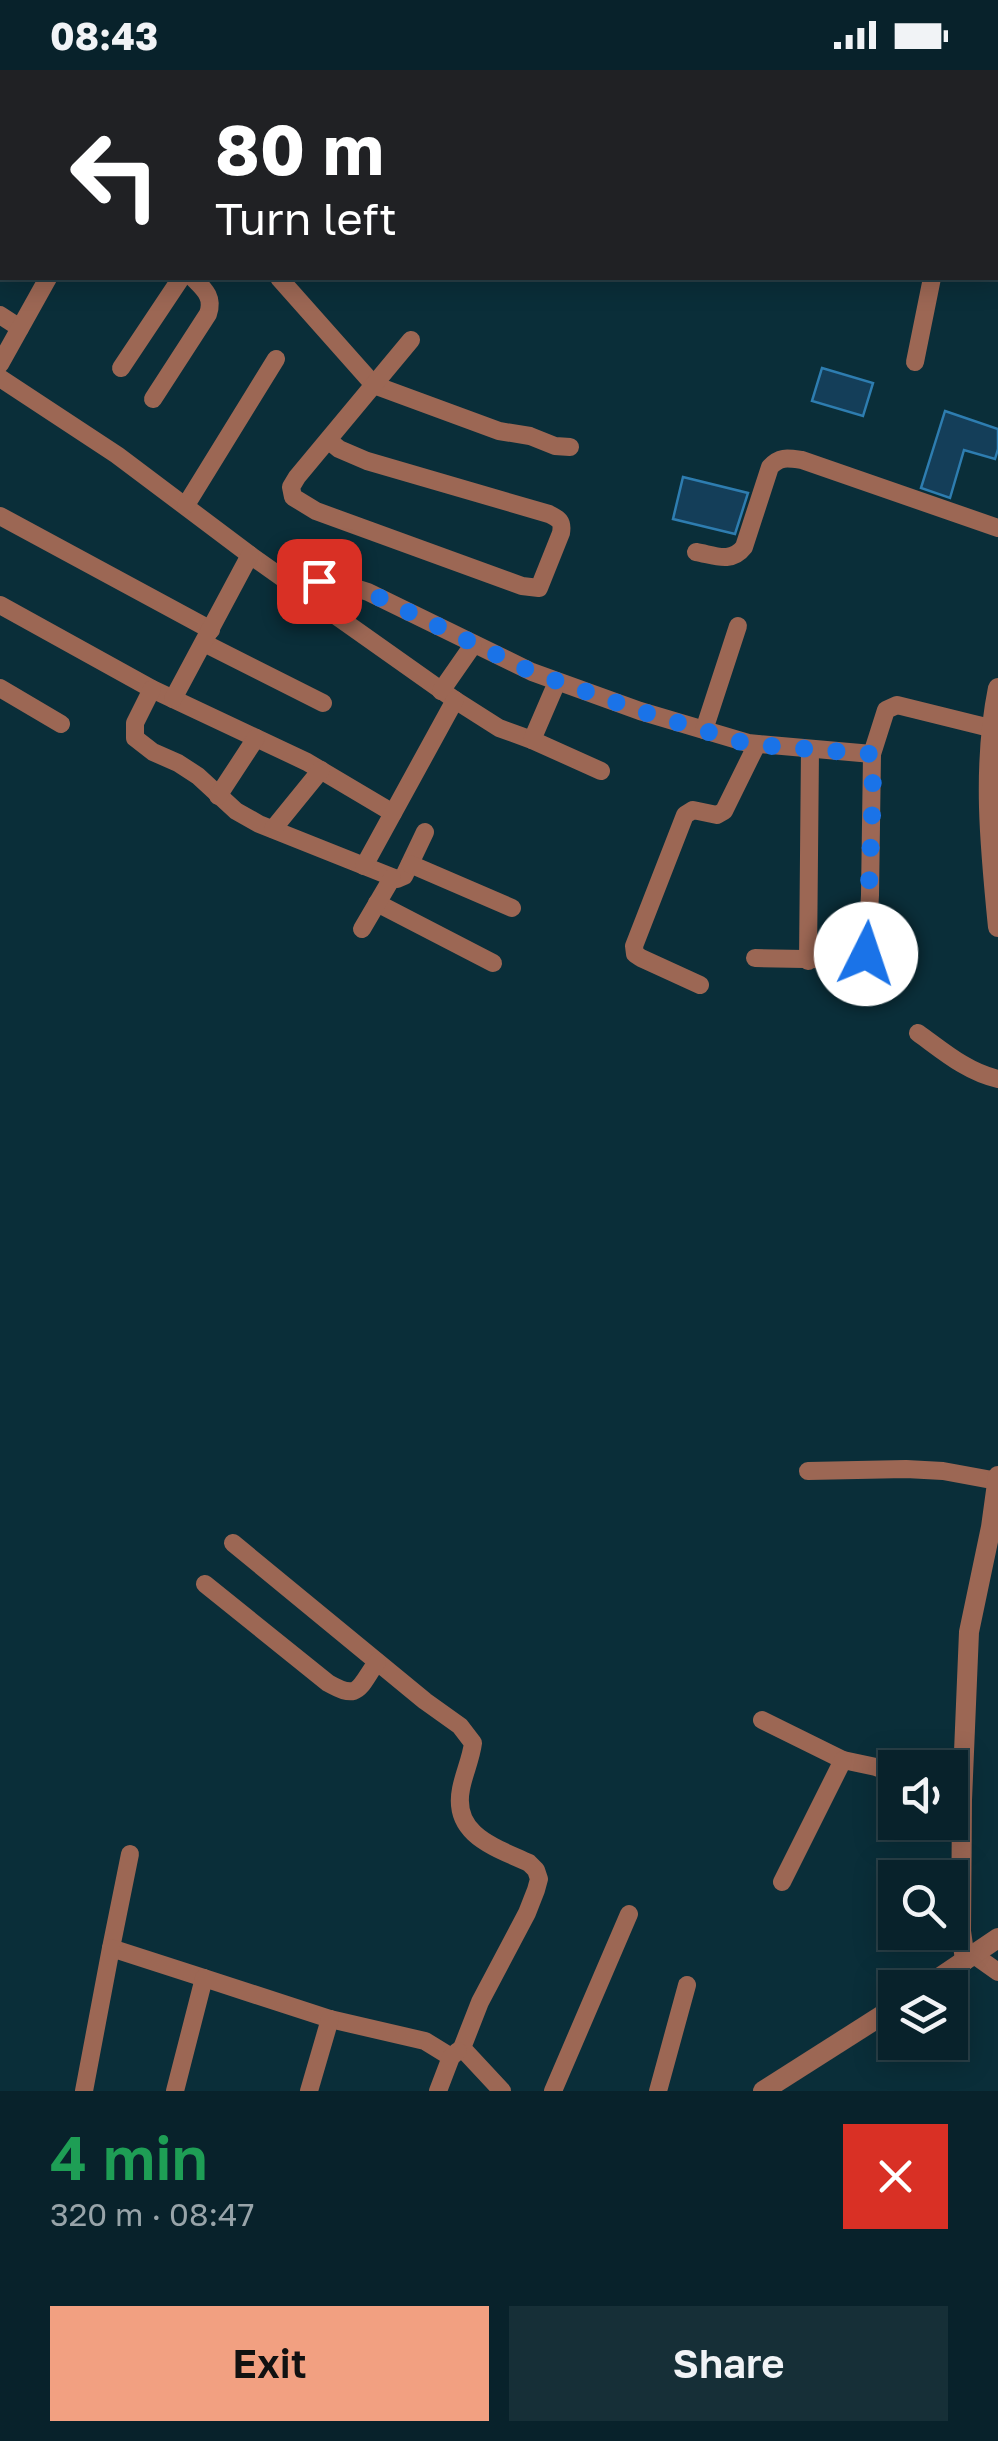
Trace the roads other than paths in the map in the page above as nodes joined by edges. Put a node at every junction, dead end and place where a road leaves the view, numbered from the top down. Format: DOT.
graph roads {
  1 [pos="47,280"];
  2 [pos="180,280"];
  3 [pos="194,280"];
  4 [pos="281,280"];
  5 [pos="932,280"];
  6 [pos="0,315"];
  7 [pos="20,328"];
  8 [pos="411,340"];
  9 [pos="276,359"];
  10 [pos="915,362"];
  11 [pos="0,364"];
  12 [pos="121,368"];
  13 [pos="0,378"];
  14 [pos="374,384"];
  15 [pos="153,399"];
  16 [pos="328,440"];
  17 [pos="570,447"];
  18 [pos="186,505"];
  19 [pos="0,516"];
  20 [pos="998,528"];
  21 [pos="696,552"];
  22 [pos="250,555"];
  23 [pos="308,595"];
  24 [pos="0,605"];
  25 [pos="738,626"];
  26 [pos="207,637"];
  27 [pos="473,645"];
  28 [pos="558,682"];
  29 [pos="0,688"];
  30 [pos="152,689"];
  31 [pos="998,692"];
  32 [pos="448,695"];
  33 [pos="174,699"];
  34 [pos="323,703"];
  35 [pos="61,724"];
  36 [pos="990,728"];
  37 [pos="704,730"];
  38 [pos="256,738"];
  39 [pos="532,740"];
  40 [pos="757,744"];
  41 [pos="810,750"];
  42 [pos="872,754"];
  43 [pos="321,770"];
  44 [pos="601,771"];
  45 [pos="218,796"];
  46 [pos="393,813"];
  47 [pos="273,829"];
  48 [pos="425,832"];
  49 [pos="410,864"];
  50 [pos="364,866"];
  51 [pos="392,878"];
  52 [pos="378,904"];
  53 [pos="512,908"];
  54 [pos="998,927"];
  55 [pos="362,929"];
  56 [pos="755,958"];
  57 [pos="808,961"];
  58 [pos="493,963"];
  59 [pos="700,986"];
  60 [pos="918,1033"];
  61 [pos="998,1079"];
  62 [pos="808,1470"];
  63 [pos="998,1478"];
  64 [pos="994,1528"];
  65 [pos="233,1543"];
  66 [pos="206,1584"];
  67 [pos="376,1662"];
  68 [pos="762,1720"];
  69 [pos="960,1750"];
  70 [pos="843,1760"];
  71 [pos="878,1768"];
  72 [pos="958,1840"];
  73 [pos="130,1854"];
  74 [pos="782,1882"];
  75 [pos="629,1914"];
  76 [pos="998,1938"];
  77 [pos="111,1948"];
  78 [pos="969,1957"];
  79 [pos="950,1970"];
  80 [pos="998,1972"];
  81 [pos="204,1978"];
  82 [pos="687,1985"];
  83 [pos="878,2018"];
  84 [pos="330,2019"];
  85 [pos="457,2052"];
  86 [pos="84,2091"];
  87 [pos="175,2091"];
  88 [pos="308,2091"];
  89 [pos="438,2091"];
  90 [pos="502,2091"];
  91 [pos="553,2091"];
  92 [pos="658,2091"];
  93 [pos="764,2091"];
  1 -- 7 [label="street"];
  2 -- 12 [label="street"];
  3 -- 15 [label="street"];
  4 -- 14 [label="street"];
  5 -- 10 [label="street"];
  6 -- 7 [label="street"];
  7 -- 11 [label="street"];
  8 -- 14 [label="street"];
  9 -- 18 [label="street"];
  13 -- 18 [label="street"];
  14 -- 16 [label="street"];
  14 -- 17 [label="street"];
  16 -- 16 [label="street"];
  18 -- 22 [label="street"];
  19 -- 26 [label="street"];
  20 -- 21 [label="street"];
  22 -- 23 [label="street"];
  22 -- 26 [label="street"];
  23 -- 27 [label="street"];
  23 -- 32 [label="street"];
  24 -- 30 [label="street"];
  25 -- 37 [label="street"];
  26 -- 33 [label="street"];
  26 -- 34 [label="street"];
  27 -- 28 [label="street"];
  27 -- 32 [label="street"];
  28 -- 37 [label="street"];
  28 -- 39 [label="street"];
  29 -- 35 [label="street"];
  30 -- 33 [label="street"];
  30 -- 45 [label="street"];
  31 -- 36 [label="street"];
  32 -- 39 [label="street"];
  32 -- 46 [label="street"];
  33 -- 38 [label="street"];
  36 -- 42 [label="street"];
  36 -- 54 [label="street"];
  37 -- 40 [label="street"];
  38 -- 43 [label="street"];
  38 -- 45 [label="street"];
  39 -- 44 [label="street"];
  40 -- 41 [label="street"];
  40 -- 59 [label="street"];
  41 -- 42 [label="street"];
  41 -- 57 [label="street"];
  42 -- 57 [label="street"];
  43 -- 46 [label="street"];
  43 -- 47 [label="street"];
  45 -- 47 [label="street"];
  46 -- 50 [label="street"];
  47 -- 50 [label="street"];
  48 -- 49 [label="street"];
  49 -- 51 [label="street"];
  49 -- 53 [label="street"];
  50 -- 51 [label="street"];
  51 -- 52 [label="street"];
  52 -- 55 [label="street"];
  52 -- 58 [label="street"];
  56 -- 57 [label="street"];
  60 -- 61 [label="street"];
  62 -- 63 [label="street"];
  63 -- 64 [label="street"];
  64 -- 69 [label="street"];
  65 -- 67 [label="street"];
  66 -- 67 [label="street"];
  67 -- 85 [label="street"];
  68 -- 70 [label="street"];
  70 -- 71 [label="street"];
  70 -- 74 [label="street"];
  72 -- 78 [label="street"];
  73 -- 77 [label="street"];
  75 -- 91 [label="street"];
  76 -- 78 [label="street"];
  77 -- 81 [label="street"];
  77 -- 86 [label="street"];
  78 -- 79 [label="street"];
  78 -- 80 [label="street"];
  81 -- 84 [label="street"];
  81 -- 87 [label="street"];
  82 -- 92 [label="street"];
  83 -- 93 [label="street"];
  84 -- 85 [label="street"];
  84 -- 88 [label="street"];
  85 -- 89 [label="street"];
  85 -- 90 [label="street"];
}
